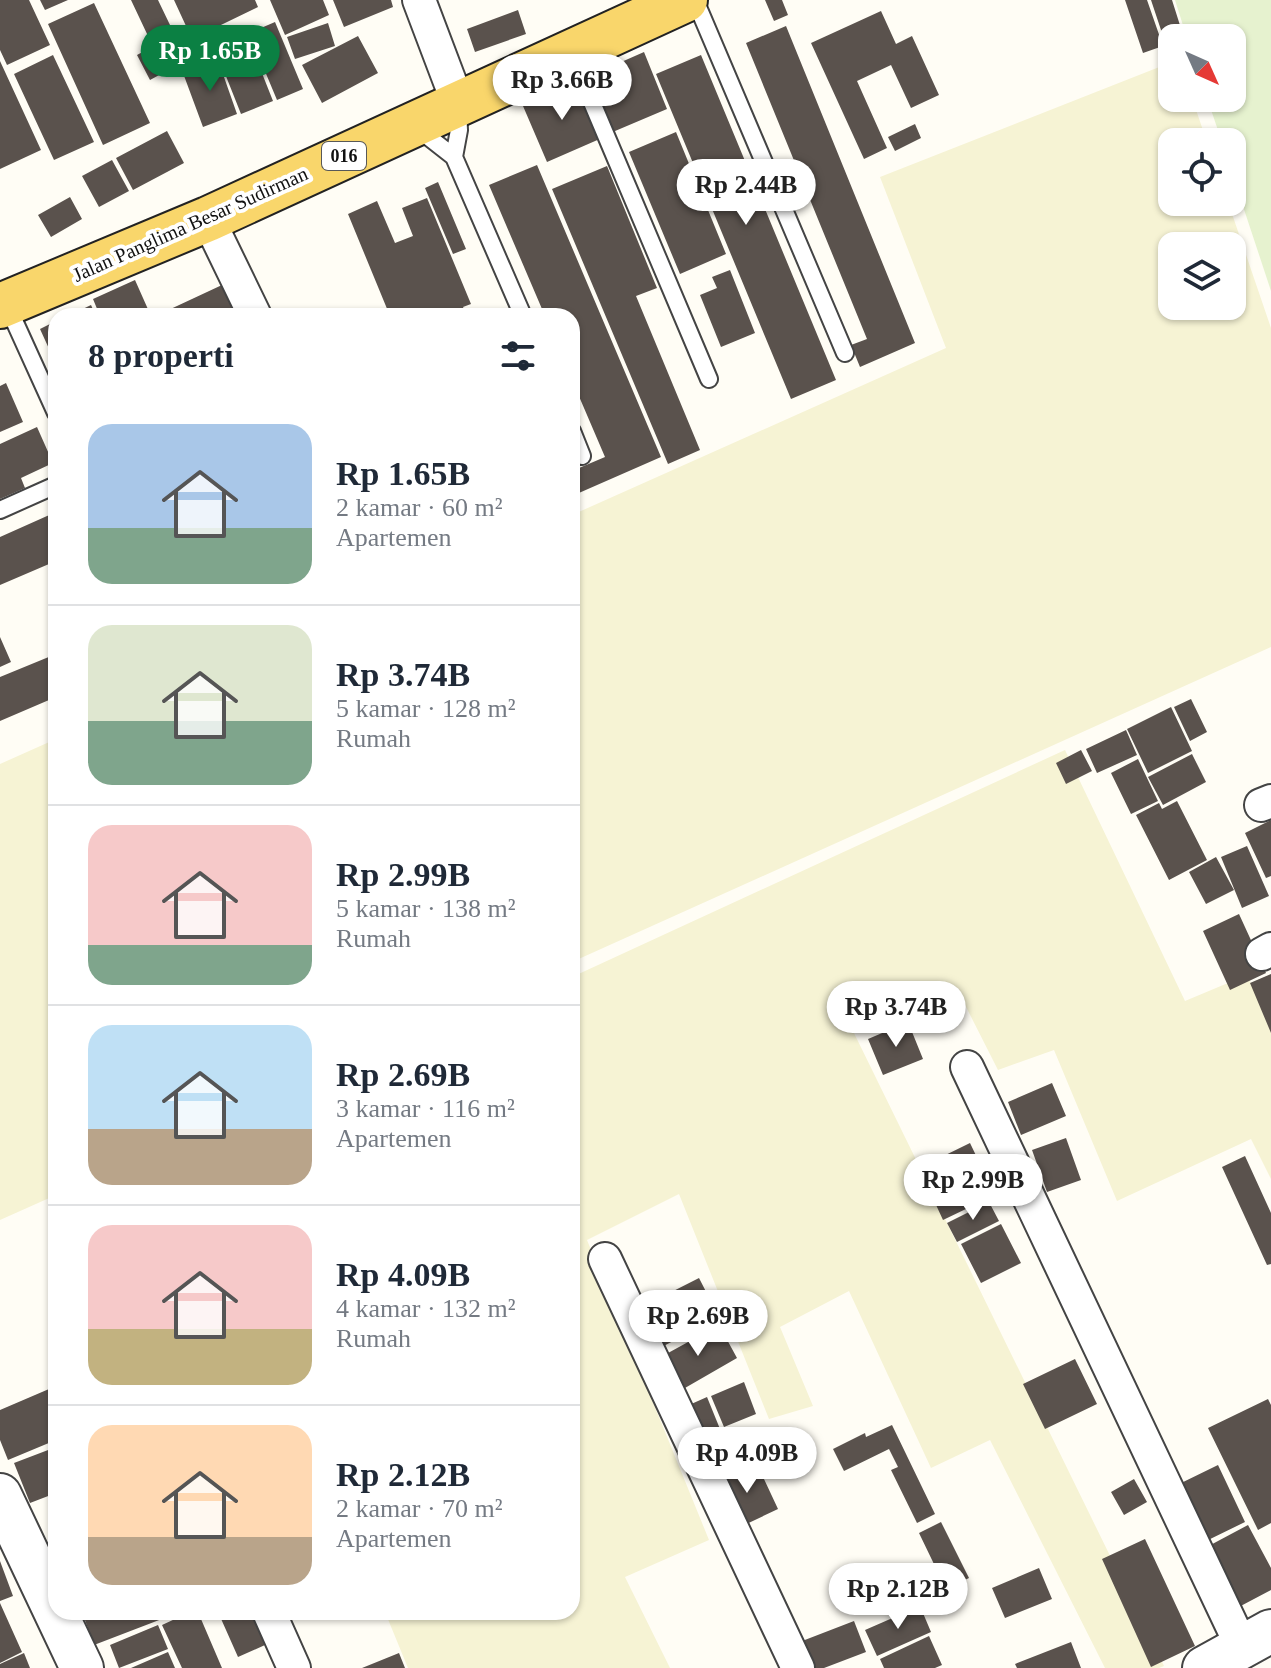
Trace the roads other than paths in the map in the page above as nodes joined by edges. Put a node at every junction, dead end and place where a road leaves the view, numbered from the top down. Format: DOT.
graph roads {
  1 [pos="419,0"];
  2 [pos="685,0"];
  3 [pos="695,0"];
  4 [pos="572,50"];
  5 [pos="458,103"];
  6 [pos="412,124"];
  7 [pos="454,157"];
  8 [pos="208,219"];
  9 [pos="3,305"];
  10 [pos="251,308"];
  11 [pos="520,308"];
  12 [pos="845,353"];
  13 [pos="709,379"];
  14 [pos="48,397"];
  15 [pos="580,451"];
  16 [pos="582,456"];
  17 [pos="48,489"];
  18 [pos="0,510"];
  19 [pos="967,1067"];
  20 [pos="605,1259"];
  21 [pos="0,1495"];
  22 [pos="48,1596"];
  23 [pos="59,1620"];
  24 [pos="273,1620"];
  25 [pos="1256,1639"];
  26 [pos="82,1668"];
  27 [pos="294,1668"];
  28 [pos="798,1668"];
  29 [pos="1204,1668"];
  1 -- 5 [label="street"];
  2 -- 4 [label="main road, Jalan Panglima Besar Sudirman / 016"];
  3 -- 12 [label="lane"];
  4 -- 5 [label="main road, Jalan Panglima Besar Sudirman / 016"];
  4 -- 13 [label="lane"];
  5 -- 6 [label="main road, Jalan Panglima Besar Sudirman / 016"];
  5 -- 7 [label="lane"];
  6 -- 7 [label="lane"];
  6 -- 8 [label="main road, Jalan Panglima Besar Sudirman / 016"];
  7 -- 11 [label="lane"];
  8 -- 9 [label="main road, Jalan Panglima Besar Sudirman / 016"];
  8 -- 10 [label="street"];
  9 -- 14 [label="lane"];
  15 -- 16 [label="lane"];
  17 -- 18 [label="lane"];
  19 -- 25 [label="street"];
  20 -- 28 [label="street"];
  21 -- 22 [label="street"];
  23 -- 26 [label="street"];
  24 -- 27 [label="street"];
  25 -- 29 [label="street"];
}
